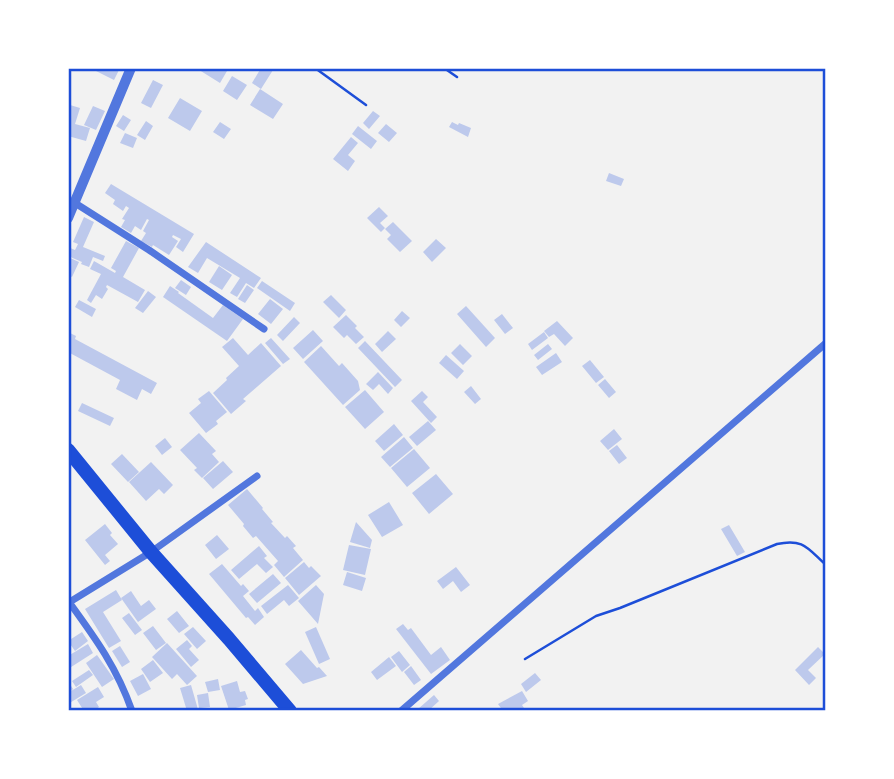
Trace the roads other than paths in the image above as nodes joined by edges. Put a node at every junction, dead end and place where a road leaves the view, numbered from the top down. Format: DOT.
graph roads {
  1 [pos="131,68"];
  2 [pos="75,203"];
  3 [pos="68,218"];
  4 [pos="264,329"];
  5 [pos="826,343"];
  6 [pos="68,450"];
  7 [pos="257,476"];
  8 [pos="151,552"];
  9 [pos="69,603"];
  10 [pos="132,711"];
  11 [pos="290,711"];
  12 [pos="401,711"];
  1 -- 2 [label="street"];
  2 -- 3 [label="street"];
  2 -- 4 [label="street"];
  5 -- 12 [label="street"];
  6 -- 8 [label="highway"];
  7 -- 8 [label="street"];
  8 -- 9 [label="street"];
  8 -- 11 [label="highway"];
  9 -- 10 [label="street"];
}
